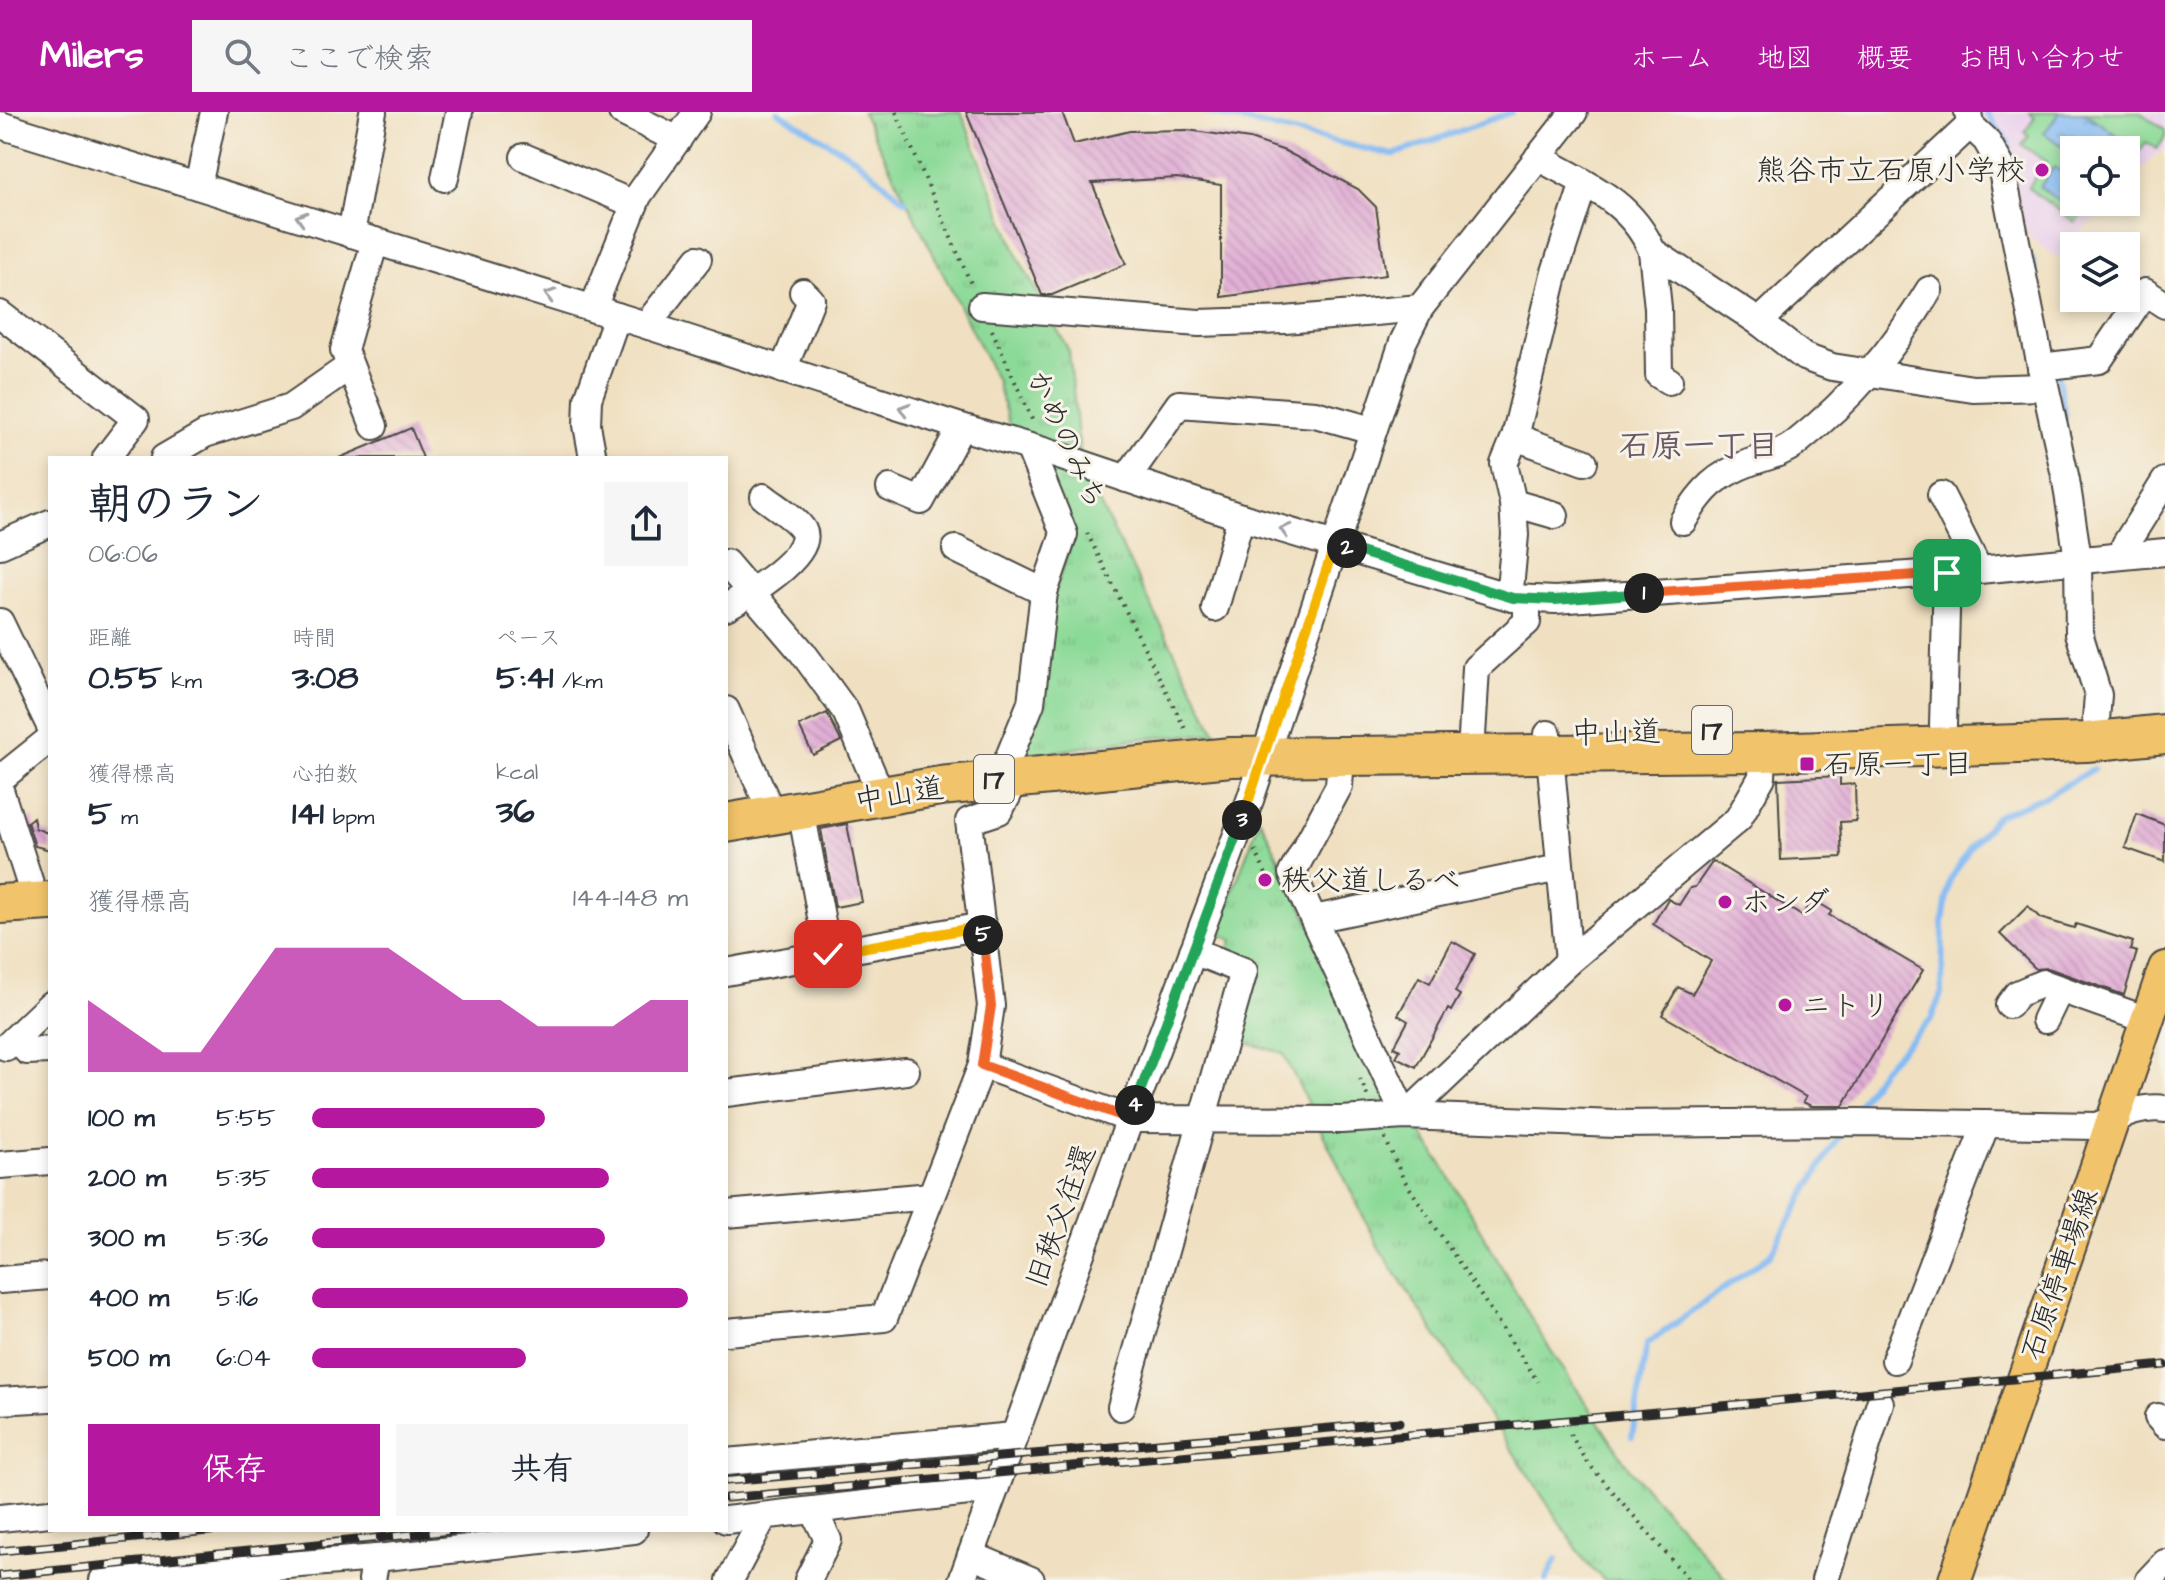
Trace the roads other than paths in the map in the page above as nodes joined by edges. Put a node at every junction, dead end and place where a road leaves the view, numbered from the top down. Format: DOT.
graph roads {
  1 [pos="214,112"];
  2 [pos="373,112"];
  3 [pos="459,112"];
  4 [pos="622,112"];
  5 [pos="697,112"];
  6 [pos="1574,112"];
  7 [pos="1969,118"];
  8 [pos="0,125"];
  9 [pos="678,140"];
  10 [pos="524,157"];
  11 [pos="1538,157"];
  12 [pos="445,178"];
  13 [pos="1584,183"];
  14 [pos="198,186"];
  15 [pos="634,204"];
  16 [pos="363,238"];
  17 [pos="1652,251"];
  18 [pos="698,259"];
  19 [pos="1929,290"];
  20 [pos="803,292"];
  21 [pos="2165,305"];
  22 [pos="982,306"];
  23 [pos="1420,308"];
  24 [pos="605,312"];
  25 [pos="0,314"];
  26 [pos="1759,322"];
  27 [pos="649,326"];
  28 [pos="350,366"];
  29 [pos="783,370"];
  30 [pos="1873,372"];
  31 [pos="2043,377"];
  32 [pos="1669,381"];
  33 [pos="374,426"];
  34 [pos="961,427"];
  35 [pos="1372,430"];
  36 [pos="1515,437"];
  37 [pos="1038,450"];
  38 [pos="108,456"];
  39 [pos="167,456"];
  40 [pos="593,456"];
  41 [pos="1584,462"];
  42 [pos="1126,479"];
  43 [pos="2165,481"];
  44 [pos="890,488"];
  45 [pos="1941,495"];
  46 [pos="764,497"];
  47 [pos="1513,503"];
  48 [pos="1555,515"];
  49 [pos="1241,517"];
  50 [pos="1683,521"];
  51 [pos="48,524"];
  52 [pos="1335,544"];
  53 [pos="0,545"];
  54 [pos="956,549"];
  55 [pos="2165,552"];
  56 [pos="2125,555"];
  57 [pos="2085,559"];
  58 [pos="728,565"];
  59 [pos="1979,570"];
  60 [pos="1947,573"];
  61 [pos="753,592"];
  62 [pos="1044,592"];
  63 [pos="1520,598"];
  64 [pos="728,606"];
  65 [pos="1215,608"];
  66 [pos="0,622"];
  67 [pos="728,714"];
  68 [pos="2165,715"];
  69 [pos="2096,720"];
  70 [pos="48,722"];
  71 [pos="1943,725"];
  72 [pos="2165,734"];
  73 [pos="1472,736"];
  74 [pos="48,741"];
  75 [pos="1548,745"];
  76 [pos="1763,752"];
  77 [pos="1341,756"];
  78 [pos="1260,770"];
  79 [pos="1003,778"];
  80 [pos="0,779"];
  81 [pos="0,790"];
  82 [pos="882,797"];
  83 [pos="786,813"];
  84 [pos="728,823"];
  85 [pos="1559,868"];
  86 [pos="29,902"];
  87 [pos="1314,919"];
  88 [pos="983,926"];
  89 [pos="1193,951"];
  90 [pos="828,954"];
  91 [pos="1569,961"];
  92 [pos="2165,968"];
  93 [pos="728,972"];
  94 [pos="2060,989"];
  95 [pos="2009,1005"];
  96 [pos="48,1009"];
  97 [pos="2045,1020"];
  98 [pos="2147,1020"];
  99 [pos="28,1049"];
  100 [pos="982,1065"];
  101 [pos="906,1071"];
  102 [pos="728,1093"];
  103 [pos="2162,1107"];
  104 [pos="1405,1116"];
  105 [pos="1200,1118"];
  106 [pos="1130,1119"];
  107 [pos="2113,1119"];
  108 [pos="1986,1124"];
  109 [pos="48,1161"];
  110 [pos="0,1165"];
  111 [pos="931,1196"];
  112 [pos="728,1214"];
  113 [pos="48,1276"];
  114 [pos="0,1280"];
  115 [pos="728,1332"];
  116 [pos="1895,1360"];
  117 [pos="48,1398"];
  118 [pos="0,1401"];
  119 [pos="1880,1403"];
  120 [pos="1121,1407"];
  121 [pos="1014,1436"];
  122 [pos="728,1462"];
  123 [pos="995,1489"];
  124 [pos="814,1511"];
  125 [pos="48,1513"];
  126 [pos="764,1516"];
  127 [pos="0,1518"];
  128 [pos="728,1520"];
  129 [pos="621,1532"];
  130 [pos="971,1555"];
  131 [pos="2165,1563"];
  132 [pos="374,1569"];
  133 [pos="287,1572"];
  134 [pos="103,1580"];
  135 [pos="730,1580"];
  136 [pos="808,1580"];
  137 [pos="962,1580"];
  138 [pos="1031,1580"];
  139 [pos="1825,1580"];
  140 [pos="1955,1580"];
  141 [pos="2149,1580"];
  1 -- 14 [label="street"];
  2 -- 16 [label="street"];
  3 -- 12 [label="street"];
  4 -- 9 [label="street"];
  5 -- 9 [label="street"];
  6 -- 11 [label="street, 旧秩父往還"];
  7 -- 26 [label="street"];
  7 -- 31 [label="street"];
  8 -- 14 [label="street"];
  9 -- 15 [label="street"];
  10 -- 15 [label="street"];
  11 -- 13 [label="street"];
  11 -- 23 [label="street, 旧秩父往還"];
  13 -- 17 [label="street"];
  13 -- 36 [label="street"];
  16 -- 14 [label="street, one-way"];
  15 -- 24 [label="street"];
  24 -- 16 [label="street, one-way"];
  16 -- 28 [label="street"];
  17 -- 26 [label="street"];
  17 -- 32 [label="street"];
  18 -- 27 [label="street"];
  19 -- 30 [label="street"];
  20 -- 29 [label="street"];
  21 -- 31 [label="street"];
  22 -- 23 [label="street"];
  23 -- 35 [label="street, 旧秩父往還"];
  24 -- 27 [label="street"];
  24 -- 40 [label="street"];
  25 -- 38 [label="street"];
  26 -- 30 [label="street"];
  27 -- 29 [label="street"];
  28 -- 33 [label="street"];
  28 -- 39 [label="street"];
  34 -- 29 [label="street, one-way"];
  30 -- 31 [label="street"];
  30 -- 50 [label="street"];
  31 -- 57 [label="street"];
  34 -- 37 [label="street"];
  34 -- 44 [label="street"];
  35 -- 42 [label="street"];
  35 -- 52 [label="street, 旧秩父往還"];
  36 -- 41 [label="street"];
  36 -- 47 [label="street"];
  37 -- 42 [label="street"];
  37 -- 62 [label="street"];
  42 -- 49 [label="street"];
  43 -- 56 [label="street"];
  45 -- 59 [label="street"];
  46 -- 61 [label="street"];
  47 -- 48 [label="street"];
  47 -- 63 [label="street"];
  52 -- 49 [label="street, one-way"];
  49 -- 65 [label="street"];
  51 -- 53 [label="street"];
  52 -- 63 [label="street"];
  52 -- 78 [label="street, 旧秩父往還"];
  54 -- 62 [label="street"];
  55 -- 56 [label="street"];
  56 -- 57 [label="street"];
  57 -- 59 [label="street"];
  57 -- 69 [label="street"];
  58 -- 61 [label="street"];
  59 -- 60 [label="street"];
  60 -- 63 [label="street"];
  60 -- 71 [label="street"];
  61 -- 64 [label="street"];
  61 -- 82 [label="street"];
  62 -- 79 [label="street"];
  63 -- 73 [label="street"];
  66 -- 70 [label="street"];
  67 -- 83 [label="street"];
  68 -- 69 [label="highway, 中山道 / 17"];
  69 -- 71 [label="highway, 中山道 / 17"];
  71 -- 75 [label="highway, 中山道 / 17"];
  72 -- 76 [label="highway, 中山道 / 17"];
  73 -- 75 [label="highway, 中山道 / 17"];
  73 -- 78 [label="highway, 中山道 / 17"];
  74 -- 80 [label="street"];
  75 -- 76 [label="highway, 中山道 / 17"];
  75 -- 77 [label="highway, 中山道 / 17"];
  75 -- 85 [label="street"];
  76 -- 91 [label="street"];
  77 -- 78 [label="highway, 中山道 / 17"];
  77 -- 87 [label="street"];
  78 -- 79 [label="highway, 中山道 / 17"];
  78 -- 89 [label="street, 旧秩父往還"];
  79 -- 82 [label="highway, 中山道 / 17"];
  79 -- 88 [label="street"];
  81 -- 86 [label="street"];
  82 -- 83 [label="highway, 中山道 / 17"];
  83 -- 84 [label="highway, 中山道 / 17"];
  83 -- 90 [label="street"];
  85 -- 87 [label="street"];
  85 -- 91 [label="street"];
  87 -- 104 [label="street"];
  88 -- 90 [label="street"];
  88 -- 100 [label="street"];
  89 -- 105 [label="street"];
  89 -- 106 [label="street, 旧秩父往還"];
  90 -- 93 [label="street"];
  91 -- 104 [label="street"];
  92 -- 98 [label="main road, 石原停車場線"];
  94 -- 95 [label="street"];
  94 -- 97 [label="street"];
  94 -- 98 [label="street"];
  96 -- 99 [label="street"];
  98 -- 107 [label="main road, 石原停車場線"];
  100 -- 106 [label="street"];
  100 -- 111 [label="street"];
  101 -- 102 [label="street"];
  103 -- 107 [label="street"];
  104 -- 105 [label="street"];
  104 -- 108 [label="street"];
  105 -- 106 [label="street"];
  105 -- 120 [label="street"];
  106 -- 121 [label="street, 旧秩父往還"];
  107 -- 108 [label="street"];
  107 -- 140 [label="main road, 石原停車場線"];
  108 -- 116 [label="street"];
  109 -- 110 [label="street"];
  111 -- 112 [label="street"];
  111 -- 115 [label="street"];
  113 -- 114 [label="street"];
  117 -- 118 [label="street"];
  119 -- 139 [label="street"];
  121 -- 122 [label="street"];
  121 -- 123 [label="street, 旧秩父往還"];
  123 -- 124 [label="street"];
  123 -- 130 [label="street, 旧秩父往還"];
  124 -- 126 [label="street"];
  124 -- 136 [label="street"];
  125 -- 127 [label="street"];
  126 -- 128 [label="street"];
  126 -- 135 [label="street"];
  129 -- 132 [label="street"];
  130 -- 137 [label="street, 旧秩父往還"];
  130 -- 138 [label="street"];
  131 -- 141 [label="street"];
  132 -- 133 [label="street"];
  133 -- 134 [label="street"];
}
